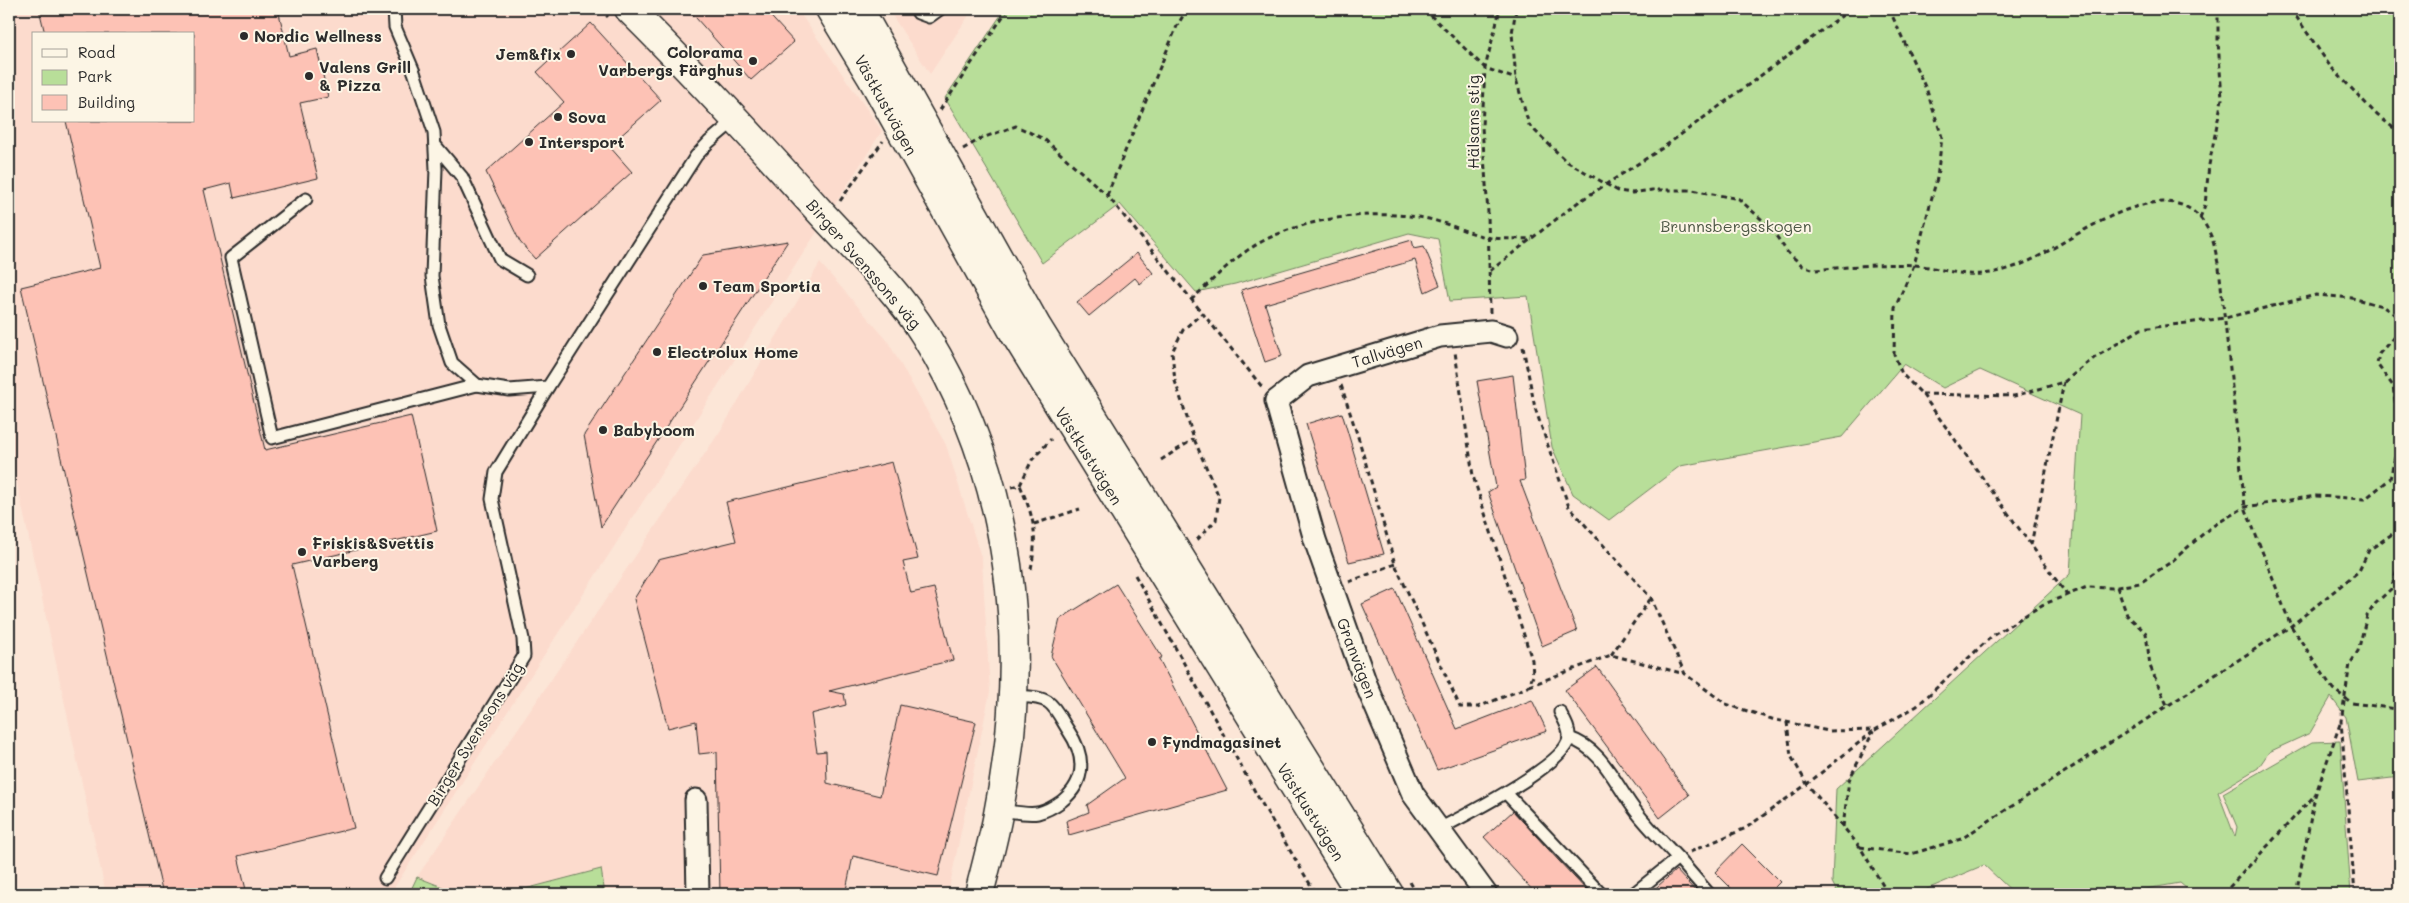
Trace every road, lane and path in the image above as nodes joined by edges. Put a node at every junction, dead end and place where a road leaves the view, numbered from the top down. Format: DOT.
graph roads {
  1 [pos="394,9"];
  2 [pos="600,9"];
  3 [pos="644,9"];
  4 [pos="830,9"];
  5 [pos="859,9"];
  6 [pos="916,9"];
  7 [pos="940,9"];
  8 [pos="1008,9"];
  9 [pos="1188,9"];
  10 [pos="1424,9"];
  11 [pos="1500,9"];
  12 [pos="1516,9"];
  13 [pos="1851,9"];
  14 [pos="1889,9"];
  15 [pos="2218,9"];
  16 [pos="2291,9"];
  17 [pos="621,15"];
  18 [pos="1485,68"];
  19 [pos="1516,79"];
  20 [pos="704,83"];
  21 [pos="936,105"];
  22 [pos="940,111"];
  23 [pos="737,119"];
  24 [pos="944,119"];
  25 [pos="2400,133"];
  26 [pos="884,140"];
  27 [pos="958,142"];
  28 [pos="435,145"];
  29 [pos="962,149"];
  30 [pos="967,158"];
  31 [pos="1607,183"];
  32 [pos="1107,195"];
  33 [pos="306,199"];
  34 [pos="827,218"];
  35 [pos="2200,219"];
  36 [pos="1488,238"];
  37 [pos="1532,239"];
  38 [pos="1914,265"];
  39 [pos="1490,271"];
  40 [pos="527,275"];
  41 [pos="1191,300"];
  42 [pos="1201,314"];
  43 [pos="2225,318"];
  44 [pos="2400,318"];
  45 [pos="2400,330"];
  46 [pos="1499,333"];
  47 [pos="1452,334"];
  48 [pos="1335,368"];
  49 [pos="2064,382"];
  50 [pos="477,385"];
  51 [pos="548,387"];
  52 [pos="1922,394"];
  53 [pos="1276,400"];
  54 [pos="1051,439"];
  55 [pos="1194,439"];
  56 [pos="2400,439"];
  57 [pos="1161,460"];
  58 [pos="1020,484"];
  59 [pos="2245,507"];
  60 [pos="1080,510"];
  61 [pos="1034,524"];
  62 [pos="2400,525"];
  63 [pos="2398,530"];
  64 [pos="1192,532"];
  65 [pos="1197,540"];
  66 [pos="2031,546"];
  67 [pos="2400,546"];
  68 [pos="1203,548"];
  69 [pos="2400,559"];
  70 [pos="1395,564"];
  71 [pos="2117,587"];
  72 [pos="1332,588"];
  73 [pos="2067,595"];
  74 [pos="1651,598"];
  75 [pos="2291,626"];
  76 [pos="1611,655"];
  77 [pos="1685,674"];
  78 [pos="1528,686"];
  79 [pos="1014,696"];
  80 [pos="2343,696"];
  81 [pos="2167,705"];
  82 [pos="2400,708"];
  83 [pos="1560,712"];
  84 [pos="2341,721"];
  85 [pos="1787,722"];
  86 [pos="1874,730"];
  87 [pos="1569,738"];
  88 [pos="1807,784"];
  89 [pos="1506,793"];
  90 [pos="2315,796"];
  91 [pos="696,800"];
  92 [pos="999,810"];
  93 [pos="1843,827"];
  94 [pos="1439,829"];
  95 [pos="1860,847"];
  96 [pos="1678,858"];
  97 [pos="385,878"];
  98 [pos="1398,886"];
  99 [pos="698,894"];
  100 [pos="979,894"];
  101 [pos="1361,894"];
  102 [pos="1417,894"];
  103 [pos="1486,894"];
  104 [pos="1601,894"];
  105 [pos="1633,894"];
  106 [pos="1709,894"];
  107 [pos="1888,894"];
  108 [pos="2223,894"];
  109 [pos="2296,894"];
  110 [pos="2355,894"];
  1 -- 28 [label="lane"];
  2 -- 17 [label="path"];
  3 -- 20 [label="street, Birger Svenssons väg"];
  4 -- 101 [label="street, Västkustvägen"];
  5 -- 98 [label="street, Västkustvägen"];
  6 -- 7 [label="lane"];
  8 -- 22 [label="path"];
  9 -- 32 [label="path"];
  10 -- 18 [label="path"];
  11 -- 18 [label="path, Hälsans stig"];
  12 -- 19 [label="path"];
  13 -- 31 [label="path"];
  14 -- 38 [label="path"];
  15 -- 35 [label="path"];
  16 -- 25 [label="path"];
  17 -- 20 [label="street, Birger Svenssons väg"];
  18 -- 19 [label="path"];
  18 -- 36 [label="path, Hälsans stig"];
  19 -- 31 [label="path"];
  20 -- 23 [label="street, Birger Svenssons väg"];
  21 -- 22 [label="path"];
  22 -- 24 [label="path"];
  23 -- 34 [label="street, Birger Svenssons väg"];
  23 -- 51 [label="lane, Birger Svenssons väg"];
  26 -- 34 [label="path"];
  27 -- 29 [label="path"];
  28 -- 40 [label="lane"];
  28 -- 50 [label="lane"];
  29 -- 30 [label="path"];
  29 -- 32 [label="path"];
  31 -- 37 [label="path"];
  31 -- 38 [label="path"];
  32 -- 41 [label="path"];
  33 -- 50 [label="lane"];
  34 -- 79 [label="street, Birger Svenssons väg"];
  35 -- 38 [label="path"];
  35 -- 43 [label="path"];
  36 -- 37 [label="path"];
  36 -- 39 [label="path, Hälsans stig"];
  36 -- 41 [label="path"];
  37 -- 39 [label="path"];
  38 -- 52 [label="path"];
  39 -- 46 [label="path, Hälsans stig"];
  41 -- 42 [label="path"];
  42 -- 53 [label="path"];
  42 -- 55 [label="path"];
  43 -- 44 [label="path"];
  43 -- 49 [label="path"];
  43 -- 59 [label="path"];
  45 -- 56 [label="path"];
  46 -- 47 [label="street, Tallvägen"];
  46 -- 74 [label="path"];
  47 -- 48 [label="street, Tallvägen"];
  47 -- 78 [label="path"];
  48 -- 53 [label="street, Tallvägen"];
  48 -- 70 [label="path"];
  49 -- 52 [label="path"];
  49 -- 66 [label="path"];
  50 -- 51 [label="lane"];
  51 -- 97 [label="lane, Birger Svenssons väg"];
  52 -- 66 [label="path"];
  53 -- 72 [label="street, Granvägen"];
  54 -- 58 [label="path"];
  55 -- 57 [label="path"];
  55 -- 65 [label="path"];
  56 -- 59 [label="path"];
  59 -- 71 [label="path"];
  59 -- 75 [label="path"];
  60 -- 61 [label="path"];
  62 -- 63 [label="path"];
  63 -- 67 [label="path"];
  63 -- 75 [label="path"];
  64 -- 65 [label="path"];
  65 -- 68 [label="path"];
  66 -- 73 [label="path"];
  69 -- 80 [label="path"];
  70 -- 72 [label="path"];
  70 -- 78 [label="path"];
  71 -- 73 [label="path"];
  71 -- 81 [label="path"];
  72 -- 94 [label="street, Granvägen"];
  73 -- 86 [label="path"];
  74 -- 76 [label="path"];
  74 -- 77 [label="path"];
  75 -- 80 [label="path"];
  75 -- 81 [label="path"];
  76 -- 77 [label="path"];
  76 -- 78 [label="path"];
  77 -- 85 [label="path"];
  79 -- 92 [label="street, Birger Svenssons väg"];
  79 -- 92 [label="lane"];
  80 -- 82 [label="path"];
  80 -- 84 [label="path"];
  81 -- 95 [label="path"];
  83 -- 87 [label="lane"];
  84 -- 90 [label="path"];
  84 -- 110 [label="path"];
  85 -- 86 [label="path"];
  85 -- 88 [label="path"];
  86 -- 88 [label="path"];
  86 -- 93 [label="path"];
  87 -- 89 [label="lane"];
  87 -- 96 [label="lane"];
  88 -- 93 [label="path"];
  88 -- 96 [label="path"];
  89 -- 94 [label="lane"];
  89 -- 104 [label="lane"];
  90 -- 108 [label="path"];
  90 -- 109 [label="path"];
  91 -- 99 [label="street"];
  92 -- 100 [label="street, Birger Svenssons väg"];
  93 -- 95 [label="path"];
  94 -- 103 [label="street, Granvägen"];
  95 -- 107 [label="path"];
  96 -- 105 [label="lane"];
  96 -- 106 [label="lane"];
  98 -- 102 [label="path"];
}
